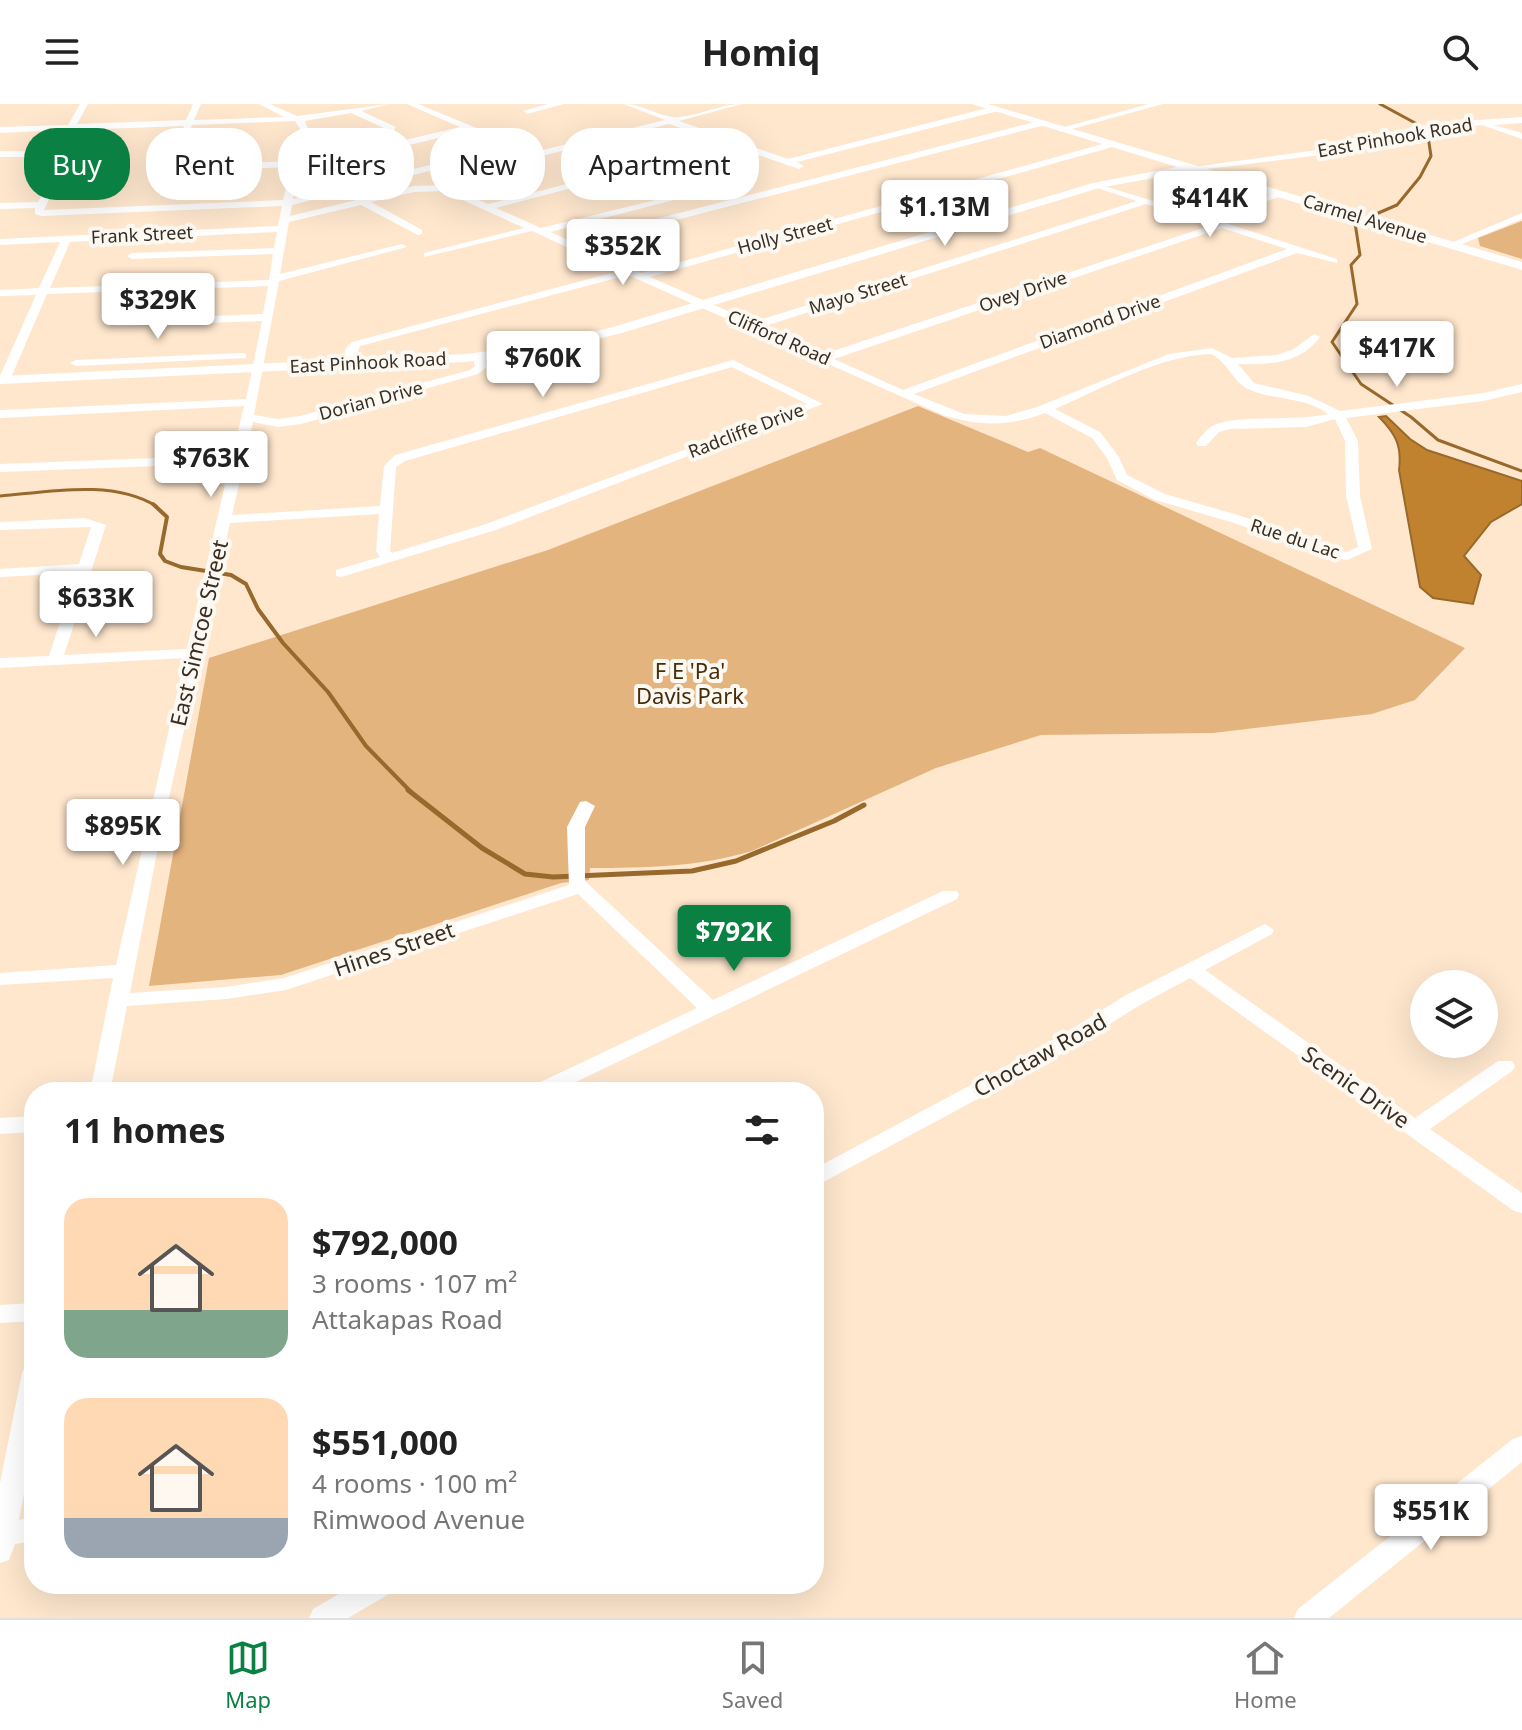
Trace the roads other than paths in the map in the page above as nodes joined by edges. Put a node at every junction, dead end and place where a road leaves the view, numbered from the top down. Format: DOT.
graph roads {
  1 [pos="84,104"];
  2 [pos="197,104"];
  3 [pos="263,104"];
  4 [pos="385,104"];
  5 [pos="411,104"];
  6 [pos="560,104"];
  7 [pos="628,104"];
  8 [pos="738,104"];
  9 [pos="977,104"];
  10 [pos="1159,104"];
  11 [pos="995,109"];
  12 [pos="353,111"];
  13 [pos="527,111"];
  14 [pos="296,119"];
  15 [pos="1522,120"];
  16 [pos="671,121"];
  17 [pos="189,123"];
  18 [pos="1042,123"];
  19 [pos="1480,123"];
  20 [pos="71,127"];
  21 [pos="187,128"];
  22 [pos="304,128"];
  23 [pos="391,128"];
  24 [pos="468,128"];
  25 [pos="643,128"];
  26 [pos="1061,129"];
  27 [pos="0,130"];
  28 [pos="1522,136"];
  29 [pos="1113,144"];
  30 [pos="0,154"];
  31 [pos="24,154"];
  32 [pos="822,154"];
  33 [pos="836,158"];
  34 [pos="788,162"];
  35 [pos="851,163"];
  36 [pos="1222,164"];
  37 [pos="1158,166"];
  38 [pos="802,167"];
  39 [pos="430,168"];
  40 [pos="865,168"];
  41 [pos="1191,168"];
  42 [pos="1225,178"];
  43 [pos="1097,185"];
  44 [pos="561,188"];
  45 [pos="759,192"];
  46 [pos="764,194"];
  47 [pos="1279,194"];
  48 [pos="43,200"];
  49 [pos="288,200"];
  50 [pos="664,200"];
  51 [pos="1146,201"];
  52 [pos="363,202"];
  53 [pos="287,203"];
  54 [pos="0,206"];
  55 [pos="487,207"];
  56 [pos="40,208"];
  57 [pos="1522,216"];
  58 [pos="1203,219"];
  59 [pos="284,225"];
  60 [pos="1222,225"];
  61 [pos="538,230"];
  62 [pos="418,232"];
  63 [pos="66,239"];
  64 [pos="0,242"];
  65 [pos="570,244"];
  66 [pos="1451,245"];
  67 [pos="402,247"];
  68 [pos="1297,249"];
  69 [pos="280,251"];
  70 [pos="428,255"];
  71 [pos="132,256"];
  72 [pos="1333,261"];
  73 [pos="1522,266"];
  74 [pos="635,273"];
  75 [pos="275,281"];
  76 [pos="43,291"];
  77 [pos="0,293"];
  78 [pos="702,304"];
  79 [pos="268,317"];
  80 [pos="116,323"];
  81 [pos="753,326"];
  82 [pos="1314,337"];
  83 [pos="242,356"];
  84 [pos="479,357"];
  85 [pos="824,358"];
  86 [pos="1232,361"];
  87 [pos="76,363"];
  88 [pos="348,364"];
  89 [pos="175,365"];
  90 [pos="258,368"];
  91 [pos="2,380"];
  92 [pos="1522,388"];
  93 [pos="903,394"];
  94 [pos="250,402"];
  95 [pos="1046,409"];
  96 [pos="0,414"];
  97 [pos="1337,415"];
  98 [pos="247,417"];
  99 [pos="1202,443"];
  100 [pos="0,468"];
  101 [pos="234,481"];
  102 [pos="386,510"];
  103 [pos="226,519"];
  104 [pos="0,526"];
  105 [pos="388,558"];
  106 [pos="84,568"];
  107 [pos="0,573"];
  108 [pos="341,573"];
  109 [pos="108,611"];
  110 [pos="70,614"];
  111 [pos="194,653"];
  112 [pos="55,660"];
  113 [pos="0,663"];
  114 [pos="586,806"];
  115 [pos="578,879"];
  116 [pos="950,895"];
  117 [pos="1265,930"];
  118 [pos="1190,969"];
  119 [pos="124,971"];
  120 [pos="0,979"];
  121 [pos="118,1000"];
  122 [pos="710,1009"];
  123 [pos="1505,1066"];
  124 [pos="102,1082"];
  125 [pos="558,1082"];
  126 [pos="24,1125"];
  127 [pos="0,1126"];
  128 [pos="1415,1129"];
  129 [pos="824,1174"];
  130 [pos="1522,1205"];
  131 [pos="24,1313"];
  132 [pos="0,1314"];
  133 [pos="24,1424"];
  134 [pos="1522,1447"];
  135 [pos="24,1532"];
  136 [pos="1,1540"];
  137 [pos="364,1594"];
  138 [pos="323,1618"];
  139 [pos="1308,1618"];
  1 -- 20 [label="street"];
  2 -- 17 [label="street"];
  3 -- 14 [label="street"];
  4 -- 12 [label="street"];
  5 -- 24 [label="street"];
  6 -- 13 [label="street"];
  7 -- 16 [label="street"];
  8 -- 16 [label="street"];
  9 -- 11 [label="main road"];
  10 -- 26 [label="street"];
  11 -- 18 [label="main road"];
  11 -- 32 [label="street"];
  12 -- 14 [label="street"];
  12 -- 23 [label="street"];
  14 -- 17 [label="street"];
  14 -- 22 [label="street, East Simcoe Street"];
  15 -- 19 [label="street, East Pinhook Road"];
  16 -- 25 [label="street"];
  16 -- 34 [label="street"];
  17 -- 20 [label="street"];
  17 -- 21 [label="street"];
  18 -- 26 [label="main road"];
  18 -- 40 [label="street"];
  19 -- 28 [label="street"];
  19 -- 36 [label="street, East Pinhook Road"];
  20 -- 27 [label="street"];
  26 -- 29 [label="main road"];
  29 -- 37 [label="main road"];
  29 -- 74 [label="street, Holly Street"];
  30 -- 31 [label="street"];
  32 -- 33 [label="street"];
  32 -- 34 [label="street"];
  34 -- 38 [label="street"];
  35 -- 40 [label="street"];
  36 -- 41 [label="street, East Pinhook Road"];
  36 -- 42 [label="main road"];
  37 -- 41 [label="main road, East Pinhook Road"];
  37 -- 43 [label="main road, East Pinhook Road"];
  39 -- 53 [label="street"];
  40 -- 46 [label="street"];
  41 -- 42 [label="main road, Carmel Avenue"];
  42 -- 47 [label="main road, Carmel Avenue"];
  43 -- 51 [label="street"];
  43 -- 78 [label="main road, East Pinhook Road"];
  44 -- 55 [label="street"];
  45 -- 46 [label="street"];
  46 -- 65 [label="street"];
  47 -- 58 [label="street"];
  47 -- 66 [label="main road, Carmel Avenue"];
  48 -- 56 [label="street"];
  49 -- 53 [label="street, East Simcoe Street"];
  50 -- 61 [label="street"];
  51 -- 58 [label="street"];
  51 -- 81 [label="street, Mayo Street"];
  52 -- 55 [label="street, Clifford Road"];
  52 -- 59 [label="street, Clifford Road"];
  52 -- 62 [label="street"];
  53 -- 56 [label="street"];
  53 -- 59 [label="street, East Simcoe Street"];
  54 -- 56 [label="street"];
  55 -- 61 [label="street, Clifford Road"];
  57 -- 66 [label="street"];
  58 -- 60 [label="street"];
  59 -- 63 [label="street, Frank Street"];
  59 -- 69 [label="street, East Simcoe Street"];
  60 -- 68 [label="street"];
  60 -- 85 [label="street, Ovey Drive"];
  61 -- 65 [label="street, Clifford Road"];
  61 -- 70 [label="street"];
  63 -- 64 [label="street, Frank Street"];
  63 -- 76 [label="street"];
  65 -- 74 [label="street, Clifford Road"];
  66 -- 73 [label="main road, Carmel Avenue"];
  67 -- 75 [label="street"];
  68 -- 72 [label="street"];
  68 -- 93 [label="street, Diamond Drive"];
  69 -- 71 [label="street"];
  69 -- 75 [label="street, East Simcoe Street"];
  74 -- 78 [label="street, Clifford Road"];
  74 -- 88 [label="street, Holly Street"];
  75 -- 76 [label="street"];
  75 -- 79 [label="street, East Simcoe Street"];
  76 -- 77 [label="street"];
  76 -- 91 [label="street"];
  78 -- 81 [label="street, Clifford Road"];
  78 -- 84 [label="main road, East Pinhook Road"];
  79 -- 80 [label="street"];
  79 -- 90 [label="street, East Simcoe Street"];
  81 -- 85 [label="street, Clifford Road"];
  82 -- 86 [label="street"];
  83 -- 89 [label="street"];
  84 -- 88 [label="main road, East Pinhook Road"];
  84 -- 98 [label="street, Dorian Drive"];
  85 -- 93 [label="street, Clifford Road"];
  86 -- 95 [label="street"];
  86 -- 97 [label="street"];
  87 -- 89 [label="street"];
  88 -- 90 [label="main road, East Pinhook Road"];
  89 -- 90 [label="main road, East Pinhook Road"];
  89 -- 91 [label="main road, East Pinhook Road"];
  90 -- 94 [label="street, East Simcoe Street"];
  92 -- 97 [label="street"];
  93 -- 95 [label="street, Clifford Road"];
  94 -- 96 [label="street"];
  94 -- 98 [label="street, East Simcoe Street"];
  95 -- 97 [label="street, Rue du Lac"];
  97 -- 99 [label="street"];
  98 -- 101 [label="street, East Simcoe Street"];
  100 -- 101 [label="street"];
  101 -- 103 [label="street, East Simcoe Street"];
  102 -- 103 [label="street"];
  102 -- 105 [label="street, Radcliffe Drive"];
  102 -- 105 [label="street, Radcliffe Drive"];
  103 -- 111 [label="street, East Simcoe Street"];
  104 -- 106 [label="street"];
  105 -- 108 [label="street, Radcliffe Drive"];
  106 -- 107 [label="street"];
  106 -- 110 [label="street"];
  109 -- 110 [label="street"];
  110 -- 112 [label="street"];
  111 -- 112 [label="street"];
  111 -- 119 [label="street, East Simcoe Street"];
  112 -- 113 [label="street"];
  114 -- 115 [label="street"];
  115 -- 121 [label="street, Hines Street"];
  115 -- 122 [label="street"];
  116 -- 122 [label="street"];
  117 -- 118 [label="street, Choctaw Road"];
  118 -- 128 [label="street, Scenic Drive"];
  118 -- 129 [label="street, Choctaw Road"];
  119 -- 120 [label="street"];
  119 -- 121 [label="street, East Simcoe Street"];
  121 -- 124 [label="street, East Simcoe Street"];
  122 -- 125 [label="street"];
  123 -- 128 [label="street"];
  126 -- 127 [label="street"];
  128 -- 130 [label="street, Scenic Drive"];
  131 -- 132 [label="street"];
  133 -- 136 [label="street"];
  134 -- 139 [label="street"];
  135 -- 136 [label="street"];
  137 -- 138 [label="street"];
}
